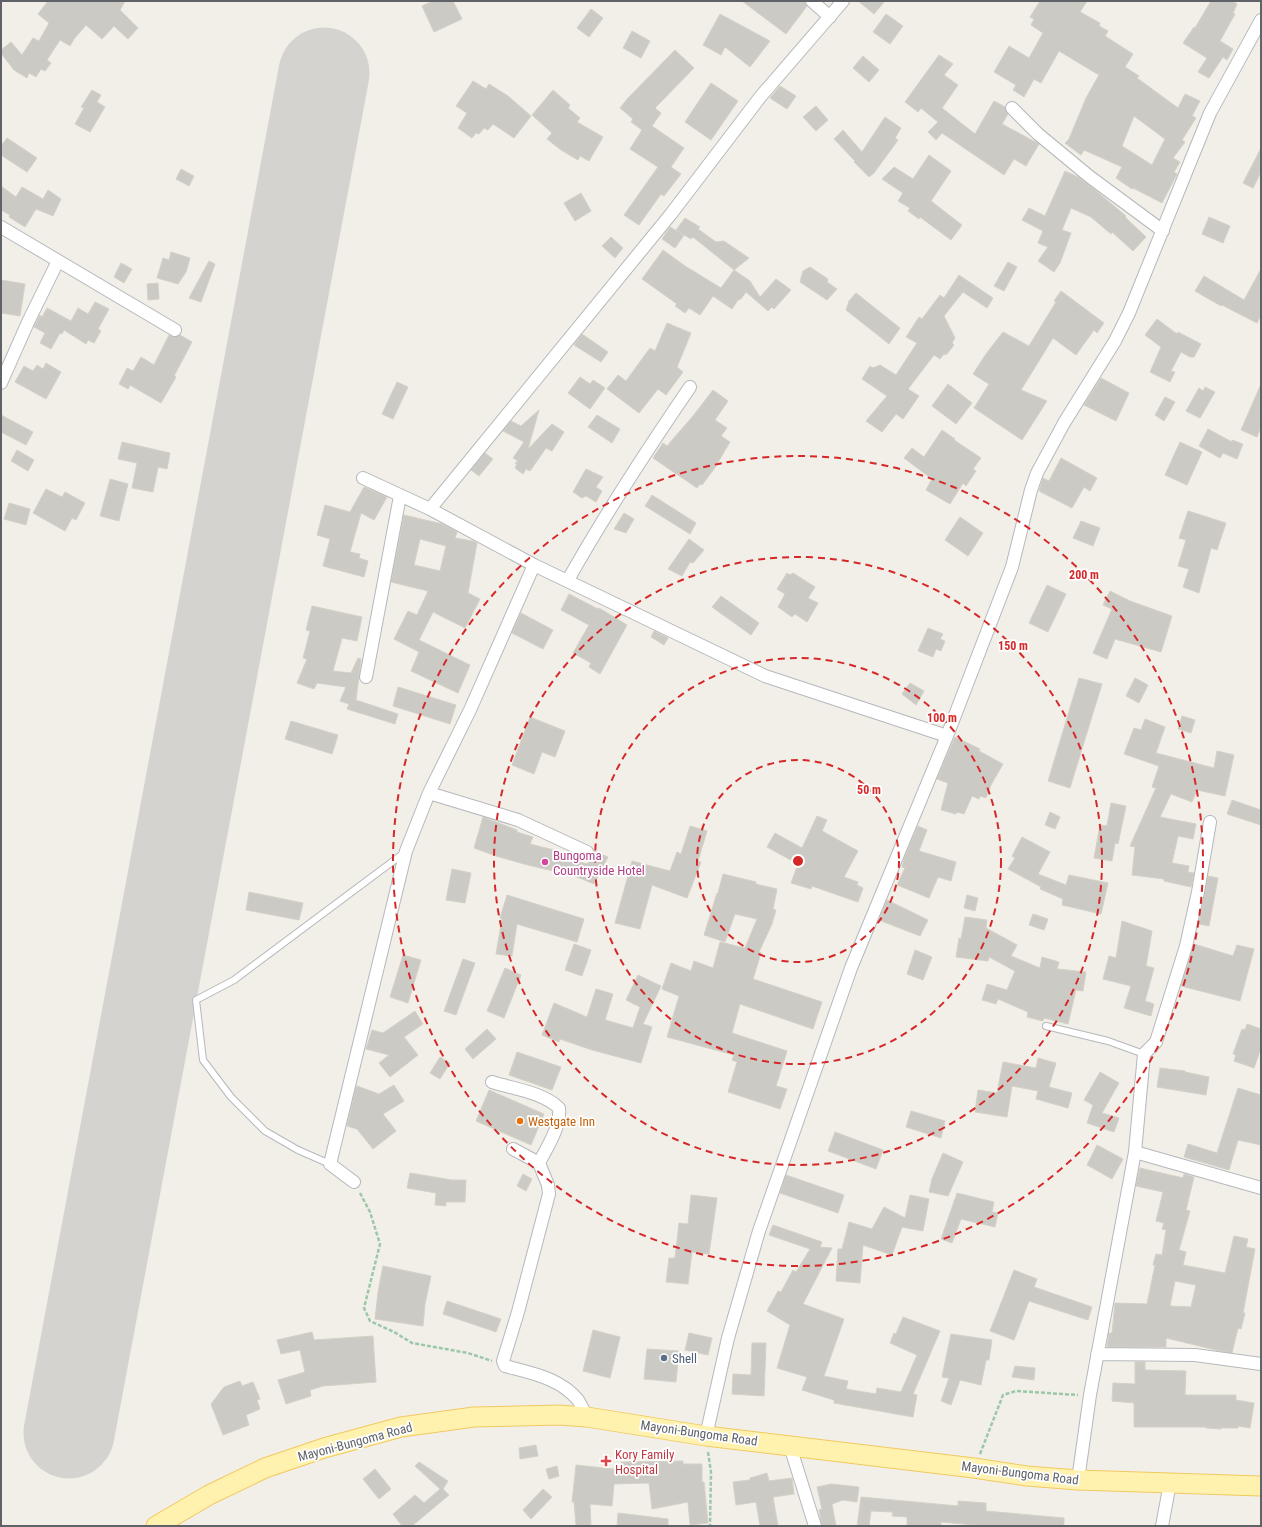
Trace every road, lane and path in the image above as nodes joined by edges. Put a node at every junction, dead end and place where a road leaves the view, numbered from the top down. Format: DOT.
graph roads {
  1 [pos="812,1"];
  2 [pos="843,1"];
  3 [pos="830,17"];
  4 [pos="1261,20"];
  5 [pos="1012,108"];
  6 [pos="1,227"];
  7 [pos="1163,231"];
  8 [pos="58,261"];
  9 [pos="175,330"];
  10 [pos="1,382"];
  11 [pos="690,387"];
  12 [pos="363,478"];
  13 [pos="400,496"];
  14 [pos="430,509"];
  15 [pos="534,565"];
  16 [pos="568,580"];
  17 [pos="366,677"];
  18 [pos="947,736"];
  19 [pos="429,793"];
  20 [pos="1210,822"];
  21 [pos="406,851"];
  22 [pos="587,852"];
  23 [pos="1046,1026"];
  24 [pos="1144,1054"];
  25 [pos="492,1082"];
  26 [pos="513,1149"];
  27 [pos="1135,1152"];
  28 [pos="539,1163"];
  29 [pos="330,1164"];
  30 [pos="354,1182"];
  31 [pos="1261,1188"];
  32 [pos="1097,1354"];
  33 [pos="1261,1364"];
  34 [pos="506,1366"];
  35 [pos="1090,1395"];
  36 [pos="586,1417"];
  37 [pos="706,1436"];
  38 [pos="790,1446"];
  39 [pos="974,1468"];
  40 [pos="1078,1480"];
  41 [pos="1170,1483"];
  42 [pos="1261,1486"];
  43 [pos="156,1526"];
  44 [pos="710,1526"];
  45 [pos="815,1526"];
  46 [pos="1162,1526"];
  1 -- 3 [label="street"];
  2 -- 3 [label="street"];
  3 -- 14 [label="street"];
  4 -- 7 [label="street"];
  5 -- 7 [label="street"];
  6 -- 8 [label="street"];
  7 -- 18 [label="street"];
  8 -- 9 [label="street"];
  8 -- 10 [label="street"];
  11 -- 16 [label="street"];
  12 -- 13 [label="street"];
  13 -- 14 [label="street"];
  13 -- 17 [label="street"];
  14 -- 15 [label="street"];
  15 -- 16 [label="street"];
  15 -- 19 [label="street"];
  16 -- 18 [label="street"];
  18 -- 37 [label="street"];
  19 -- 21 [label="street"];
  19 -- 22 [label="street"];
  20 -- 24 [label="street"];
  21 -- 29 [label="street"];
  21 -- 29 [label="lane"];
  23 -- 24 [label="lane"];
  24 -- 27 [label="street"];
  25 -- 28 [label="street"];
  26 -- 28 [label="street"];
  27 -- 31 [label="street"];
  27 -- 32 [label="street"];
  28 -- 34 [label="street"];
  29 -- 30 [label="street"];
  30 -- 34 [label="path"];
  32 -- 33 [label="street"];
  32 -- 35 [label="street"];
  34 -- 36 [label="street"];
  35 -- 39 [label="path"];
  35 -- 40 [label="street"];
  36 -- 37 [label="main road, Mayoni-Bungoma Road"];
  36 -- 43 [label="main road, Mayoni-Bungoma Road"];
  37 -- 38 [label="main road, Mayoni-Bungoma Road"];
  37 -- 44 [label="path"];
  38 -- 39 [label="main road, Mayoni-Bungoma Road"];
  38 -- 45 [label="street"];
  39 -- 40 [label="main road, Mayoni-Bungoma Road"];
  40 -- 41 [label="main road, Mayoni-Bungoma Road"];
  41 -- 42 [label="main road, Mayoni-Bungoma Road"];
  41 -- 46 [label="street"];
}
